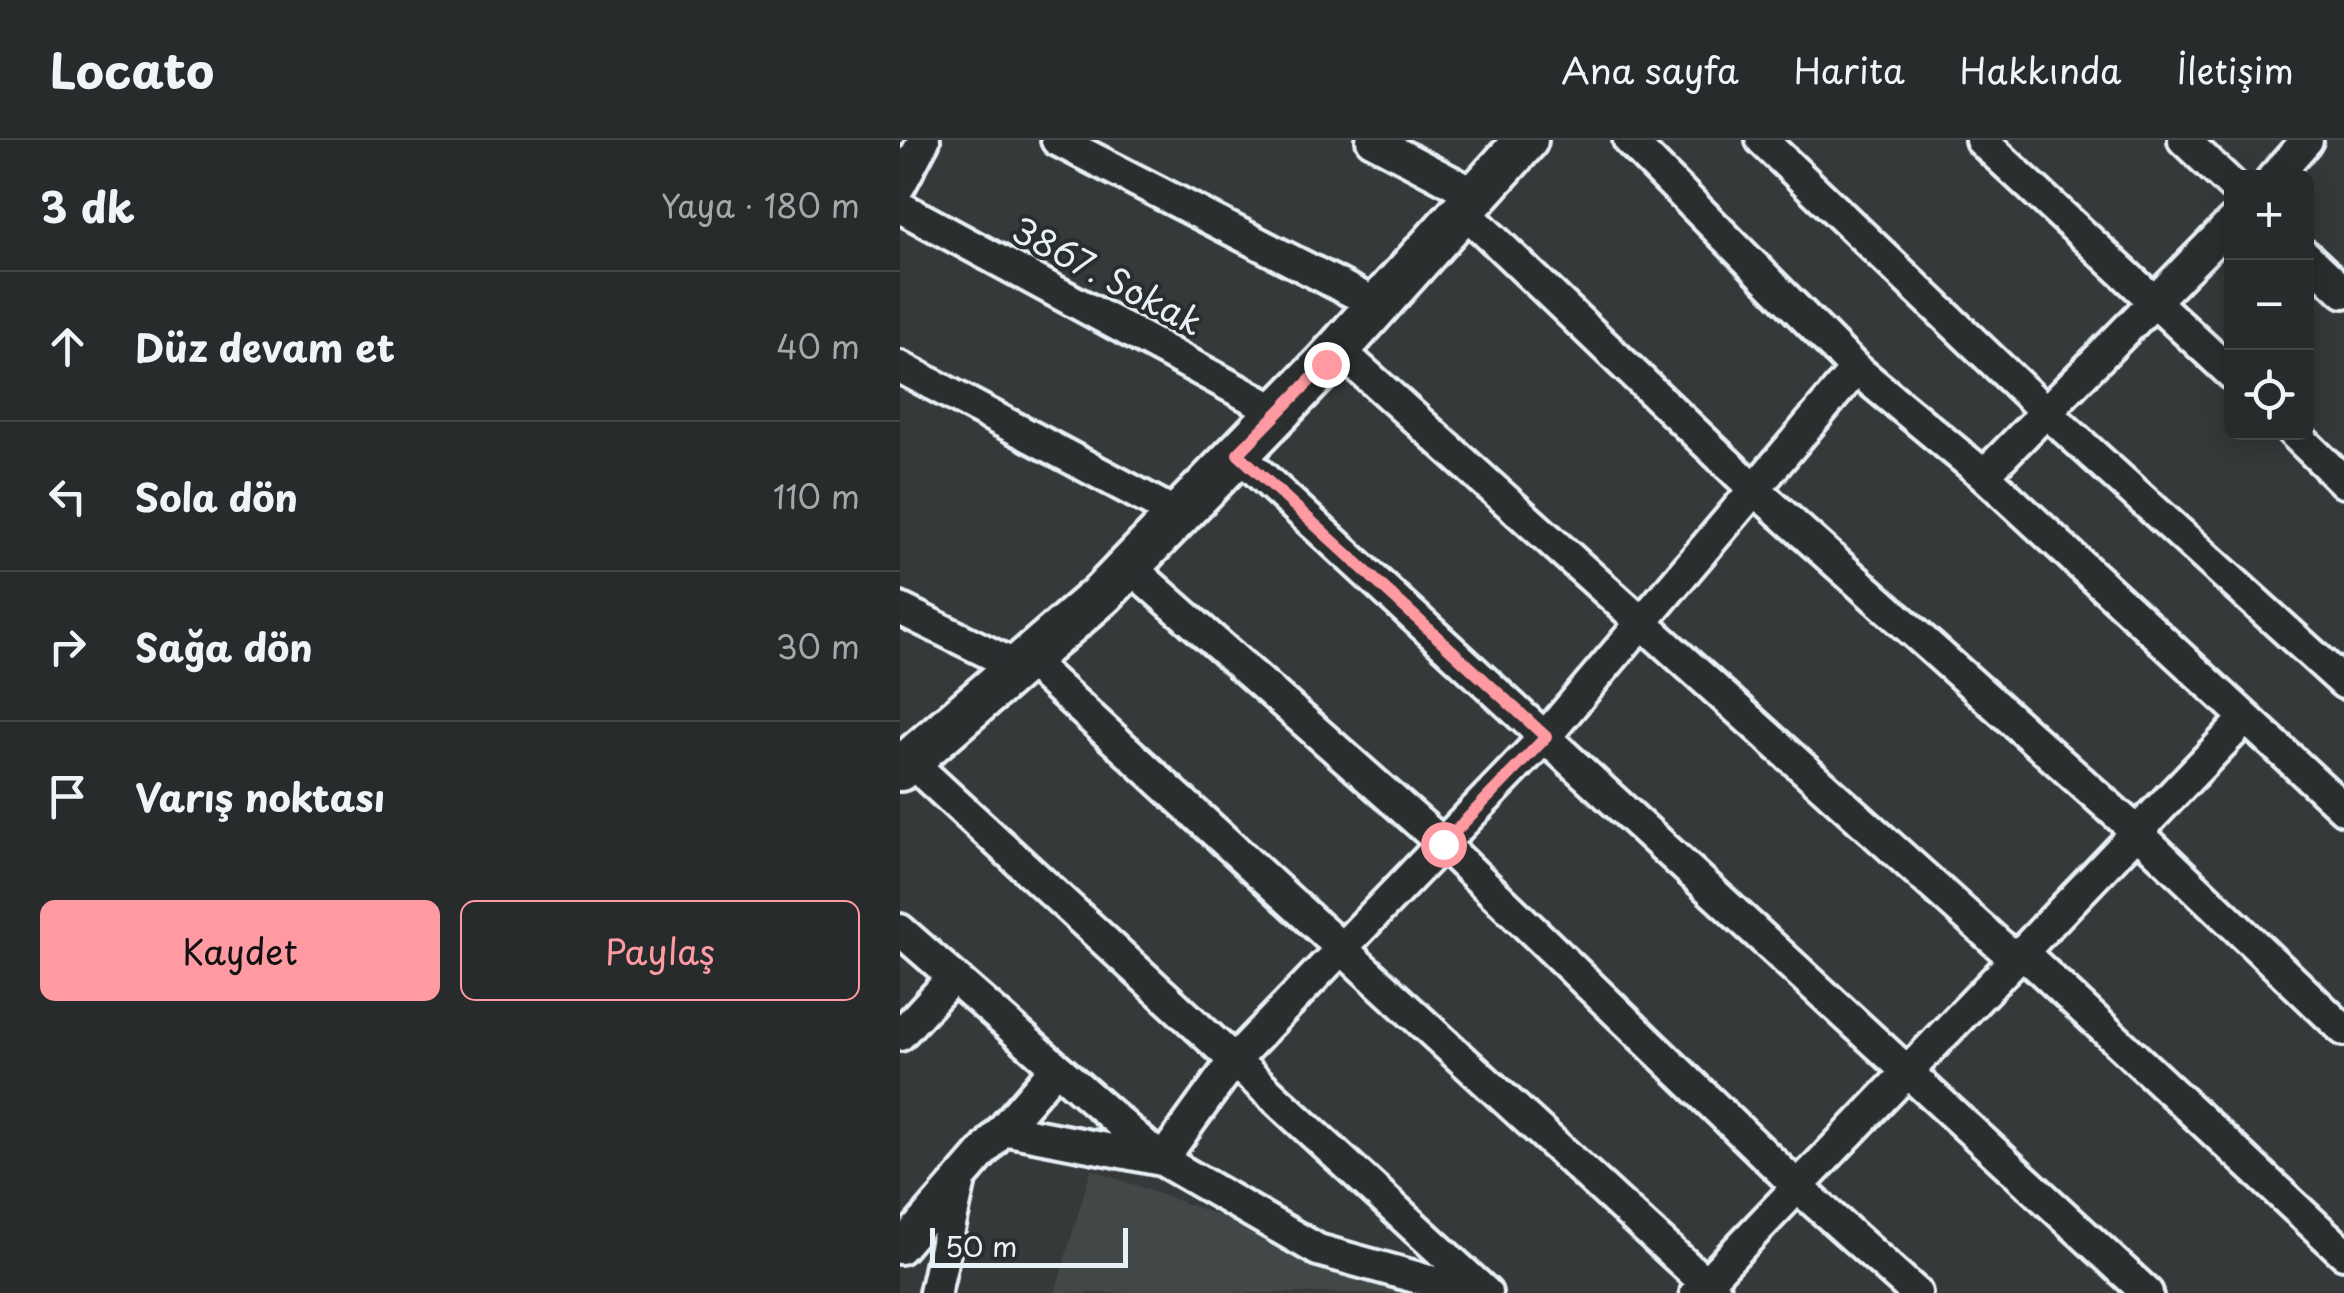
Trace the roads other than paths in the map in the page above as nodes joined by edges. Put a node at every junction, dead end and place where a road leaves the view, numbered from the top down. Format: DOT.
graph roads {
  1 [pos="924,140"];
  2 [pos="1057,140"];
  3 [pos="1372,140"];
  4 [pos="1526,140"];
  5 [pos="1629,140"];
  6 [pos="1762,140"];
  7 [pos="1981,140"];
  8 [pos="2184,140"];
  9 [pos="2307,140"];
  10 [pos="2280,170"];
  11 [pos="2224,178"];
  12 [pos="900,185"];
  13 [pos="1470,202"];
  14 [pos="900,208"];
  15 [pos="2224,230"];
  16 [pos="2310,260"];
  17 [pos="2344,292"];
  18 [pos="2154,300"];
  19 [pos="1378,305"];
  20 [pos="1338,349"];
  21 [pos="2224,366"];
  22 [pos="900,367"];
  23 [pos="1856,368"];
  24 [pos="2044,410"];
  25 [pos="1278,412"];
  26 [pos="2300,440"];
  27 [pos="1238,454"];
  28 [pos="1984,475"];
  29 [pos="2344,482"];
  30 [pos="1755,490"];
  31 [pos="1178,515"];
  32 [pos="1129,566"];
  33 [pos="900,609"];
  34 [pos="1644,623"];
  35 [pos="1022,663"];
  36 [pos="2344,683"];
  37 [pos="2246,718"];
  38 [pos="1546,737"];
  39 [pos="905,765"];
  40 [pos="2344,809"];
  41 [pos="2136,831"];
  42 [pos="1443,844"];
  43 [pos="900,930"];
  44 [pos="1339,949"];
  45 [pos="2018,955"];
  46 [pos="953,977"];
  47 [pos="2344,1030"];
  48 [pos="900,1034"];
  49 [pos="1235,1059"];
  50 [pos="1054,1070"];
  51 [pos="1906,1074"];
  52 [pos="1003,1129"];
  53 [pos="1162,1160"];
  54 [pos="961,1177"];
  55 [pos="1800,1189"];
  56 [pos="900,1248"];
  57 [pos="2344,1253"];
  58 [pos="1706,1290"];
  59 [pos="935,1293"];
  60 [pos="1473,1293"];
  61 [pos="1486,1293"];
  62 [pos="1916,1293"];
  63 [pos="2147,1293"];
  1 -- 12 [label="street"];
  2 -- 19 [label="street"];
  3 -- 13 [label="street"];
  4 -- 13 [label="main road"];
  5 -- 23 [label="street"];
  6 -- 24 [label="street"];
  7 -- 18 [label="street"];
  8 -- 11 [label="street"];
  9 -- 10 [label="street"];
  13 -- 19 [label="main road"];
  13 -- 30 [label="street"];
  14 -- 25 [label="street, 3867. Sokak"];
  15 -- 18 [label="street"];
  16 -- 17 [label="street"];
  18 -- 21 [label="street"];
  18 -- 24 [label="street"];
  19 -- 20 [label="main road"];
  20 -- 25 [label="main road"];
  20 -- 34 [label="street"];
  22 -- 31 [label="street"];
  23 -- 28 [label="street"];
  23 -- 30 [label="street"];
  24 -- 28 [label="street"];
  24 -- 36 [label="street"];
  25 -- 27 [label="main road"];
  26 -- 29 [label="street"];
  27 -- 31 [label="main road"];
  27 -- 38 [label="street"];
  28 -- 37 [label="street"];
  30 -- 34 [label="street"];
  30 -- 41 [label="street"];
  31 -- 32 [label="main road"];
  32 -- 35 [label="main road"];
  32 -- 42 [label="street"];
  33 -- 35 [label="street"];
  34 -- 38 [label="street"];
  34 -- 45 [label="street"];
  35 -- 39 [label="main road"];
  35 -- 44 [label="street"];
  37 -- 40 [label="street"];
  37 -- 41 [label="street"];
  38 -- 42 [label="street"];
  38 -- 51 [label="street"];
  39 -- 49 [label="street"];
  41 -- 45 [label="street"];
  41 -- 47 [label="street"];
  42 -- 44 [label="street"];
  42 -- 55 [label="street"];
  43 -- 46 [label="street"];
  44 -- 49 [label="street"];
  44 -- 58 [label="street"];
  45 -- 51 [label="street"];
  45 -- 57 [label="street"];
  46 -- 48 [label="street"];
  46 -- 50 [label="street"];
  49 -- 53 [label="street"];
  49 -- 61 [label="street"];
  50 -- 52 [label="street"];
  50 -- 53 [label="street"];
  51 -- 55 [label="street"];
  51 -- 63 [label="street"];
  52 -- 53 [label="street"];
  52 -- 54 [label="street"];
  53 -- 60 [label="street"];
  54 -- 56 [label="street"];
  54 -- 59 [label="street"];
  55 -- 58 [label="street"];
  55 -- 62 [label="street"];
}
